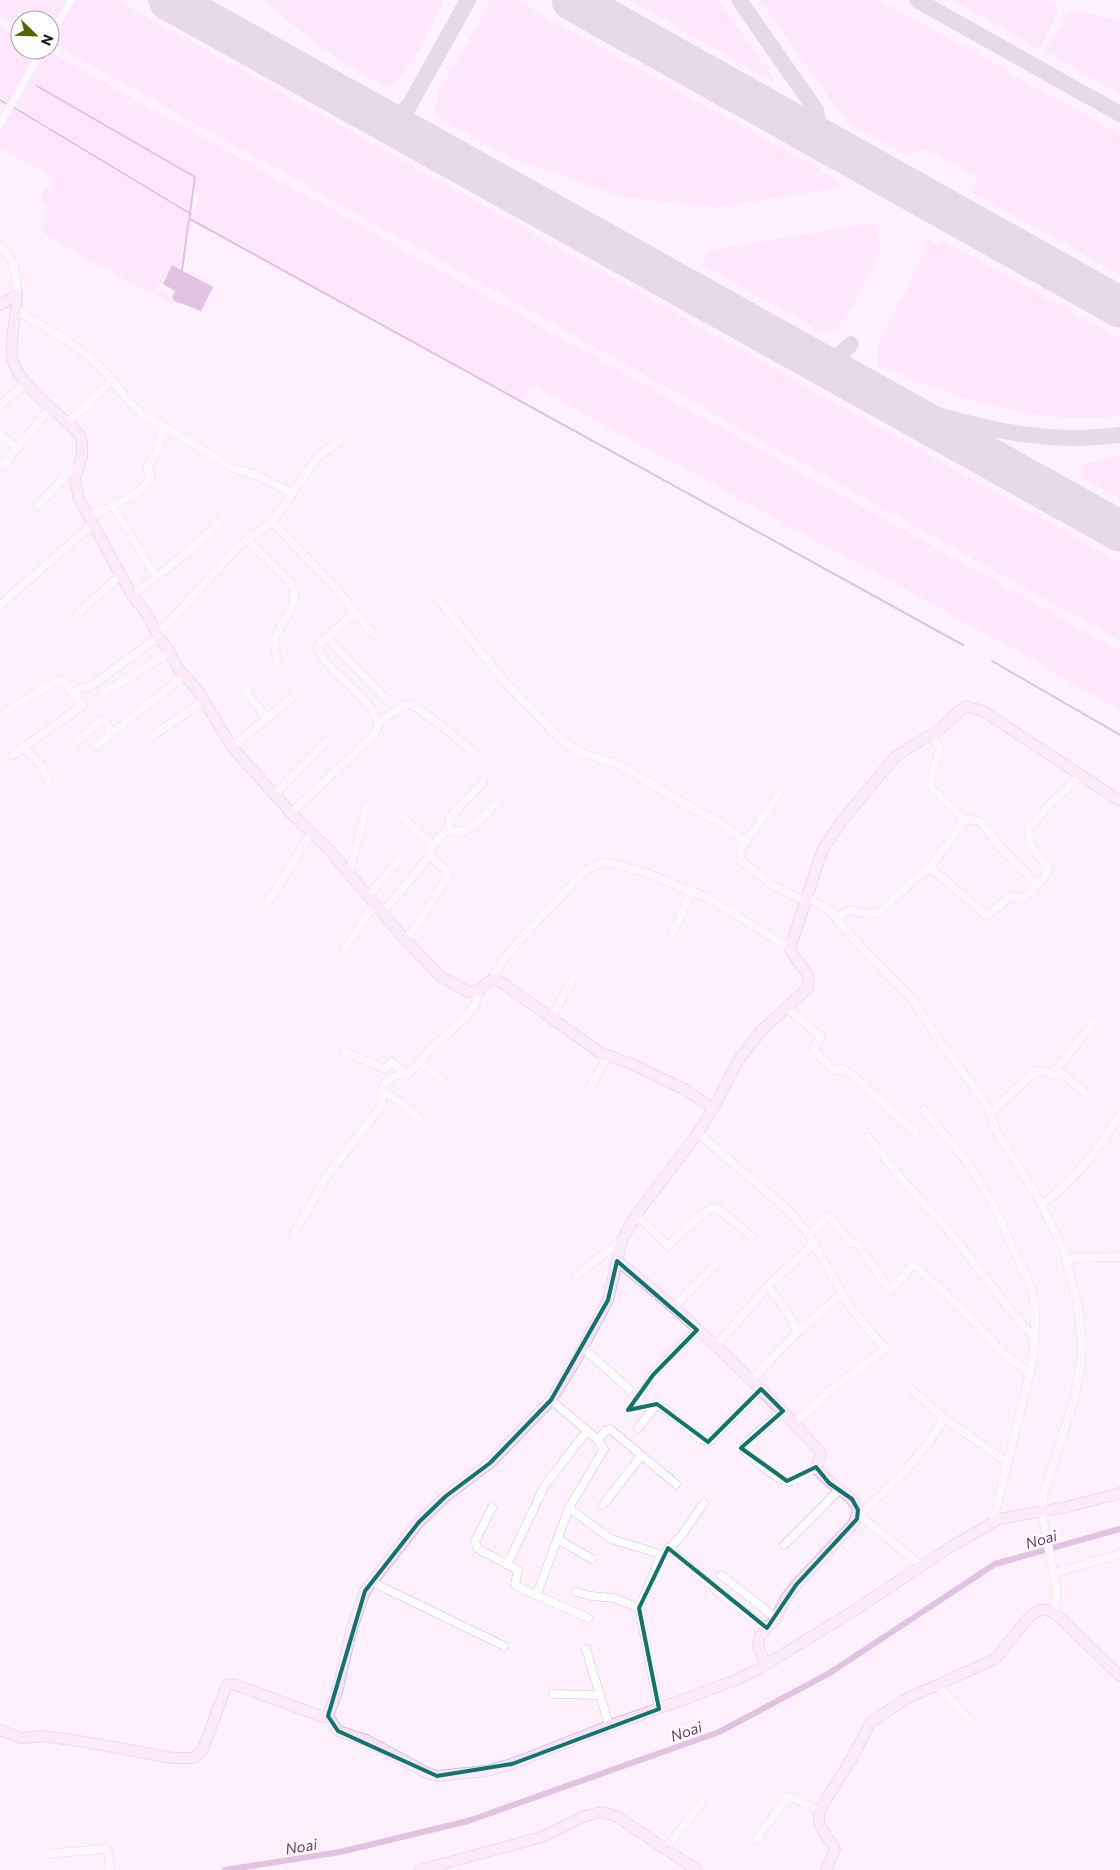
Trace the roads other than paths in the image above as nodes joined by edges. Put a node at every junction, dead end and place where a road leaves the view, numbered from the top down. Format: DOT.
graph roads {
  1 [pos="72,0"];
  2 [pos="60,20"];
  3 [pos="36,60"];
  4 [pos="0,124"];
  5 [pos="0,245"];
  6 [pos="17,295"];
  7 [pos="0,305"];
  8 [pos="17,311"];
  9 [pos="112,380"];
  10 [pos="26,383"];
  11 [pos="0,405"];
  12 [pos="51,407"];
  13 [pos="68,422"];
  14 [pos="164,427"];
  15 [pos="0,435"];
  16 [pos="339,442"];
  17 [pos="18,448"];
  18 [pos="3,465"];
  19 [pos="79,467"];
  20 [pos="293,493"];
  21 [pos="38,506"];
  22 [pos="113,506"];
  23 [pos="222,519"];
  24 [pos="91,520"];
  25 [pos="272,522"];
  26 [pos="247,540"];
  27 [pos="120,576"];
  28 [pos="156,577"];
  29 [pos="132,595"];
  30 [pos="441,602"];
  31 [pos="0,605"];
  32 [pos="78,613"];
  33 [pos="354,613"];
  34 [pos="374,635"];
  35 [pos="158,636"];
  36 [pos="327,638"];
  37 [pos="170,652"];
  38 [pos="278,664"];
  39 [pos="184,676"];
  40 [pos="246,692"];
  41 [pos="74,693"];
  42 [pos="102,694"];
  43 [pos="294,695"];
  44 [pos="384,697"];
  45 [pos="204,701"];
  46 [pos="5,712"];
  47 [pos="267,719"];
  48 [pos="378,722"];
  49 [pos="112,732"];
  50 [pos="930,734"];
  51 [pos="152,736"];
  52 [pos="327,741"];
  53 [pos="96,746"];
  54 [pos="71,747"];
  55 [pos="232,747"];
  56 [pos="23,748"];
  57 [pos="473,752"];
  58 [pos="12,755"];
  59 [pos="1081,775"];
  60 [pos="483,782"];
  61 [pos="50,786"];
  62 [pos="780,792"];
  63 [pos="276,794"];
  64 [pos="499,799"];
  65 [pos="1120,801"];
  66 [pos="367,805"];
  67 [pos="292,813"];
  68 [pos="403,817"];
  69 [pos="963,819"];
  70 [pos="448,829"];
  71 [pos="312,832"];
  72 [pos="432,845"];
  73 [pos="744,845"];
  74 [pos="430,856"];
  75 [pos="399,859"];
  76 [pos="930,868"];
  77 [pos="349,874"];
  78 [pos="1038,885"];
  79 [pos="692,891"];
  80 [pos="806,899"];
  81 [pos="371,901"];
  82 [pos="268,902"];
  83 [pos="382,913"];
  84 [pos="837,918"];
  85 [pos="672,934"];
  86 [pos="405,940"];
  87 [pos="790,948"];
  88 [pos="344,951"];
  89 [pos="575,975"];
  90 [pos="492,979"];
  91 [pos="478,991"];
  92 [pos="786,1006"];
  93 [pos="551,1018"];
  94 [pos="1093,1023"];
  95 [pos="345,1052"];
  96 [pos="608,1056"];
  97 [pos="420,1063"];
  98 [pos="408,1074"];
  99 [pos="1052,1075"];
  100 [pos="442,1080"];
  101 [pos="590,1088"];
  102 [pos="382,1090"];
  103 [pos="1084,1092"];
  104 [pos="713,1108"];
  105 [pos="924,1110"];
  106 [pos="990,1113"];
  107 [pos="1120,1114"];
  108 [pos="419,1119"];
  109 [pos="698,1133"];
  110 [pos="915,1133"];
  111 [pos="868,1137"];
  112 [pos="1042,1205"];
  113 [pos="636,1215"];
  114 [pos="294,1233"];
  115 [pos="809,1234"];
  116 [pos="752,1237"];
  117 [pos="622,1240"];
  118 [pos="814,1242"];
  119 [pos="1120,1257"];
  120 [pos="1067,1258"];
  121 [pos="617,1262"];
  122 [pos="715,1265"];
  123 [pos="576,1276"];
  124 [pos="768,1286"];
  125 [pos="841,1294"];
  126 [pos="674,1307"];
  127 [pos="697,1330"];
  128 [pos="798,1332"];
  129 [pos="1035,1339"];
  130 [pos="715,1347"];
  131 [pos="583,1348"];
  132 [pos="1030,1373"];
  133 [pos="752,1379"];
  134 [pos="629,1389"];
  135 [pos="761,1389"];
  136 [pos="912,1390"];
  137 [pos="550,1400"];
  138 [pos="656,1404"];
  139 [pos="783,1411"];
  140 [pos="944,1418"];
  141 [pos="794,1424"];
  142 [pos="638,1428"];
  143 [pos="587,1431"];
  144 [pos="598,1440"];
  145 [pos="641,1456"];
  146 [pos="1006,1462"];
  147 [pos="816,1467"];
  148 [pos="676,1484"];
  149 [pos="839,1490"];
  150 [pos="1120,1493"];
  151 [pos="704,1503"];
  152 [pos="603,1505"];
  153 [pos="492,1508"];
  154 [pos="569,1508"];
  155 [pos="858,1515"];
  156 [pos="1042,1515"];
  157 [pos="993,1522"];
  158 [pos="557,1539"];
  159 [pos="784,1545"];
  160 [pos="668,1548"];
  161 [pos="1120,1554"];
  162 [pos="663,1555"];
  163 [pos="592,1559"];
  164 [pos="507,1565"];
  165 [pos="922,1566"];
  166 [pos="1054,1573"];
  167 [pos="720,1575"];
  168 [pos="372,1582"];
  169 [pos="576,1592"];
  170 [pos="537,1594"];
  171 [pos="639,1608"];
  172 [pos="1054,1613"];
  173 [pos="588,1618"];
  174 [pos="776,1618"];
  175 [pos="767,1628"];
  176 [pos="504,1646"];
  177 [pos="586,1649"];
  178 [pos="766,1664"];
  179 [pos="1120,1676"];
  180 [pos="938,1686"];
  181 [pos="553,1694"];
  182 [pos="600,1695"];
  183 [pos="659,1709"];
  184 [pos="328,1716"];
  185 [pos="969,1719"];
  186 [pos="609,1725"];
  187 [pos="0,1730"];
  188 [pos="702,1803"];
  189 [pos="819,1811"];
  190 [pos="756,1840"];
  191 [pos="666,1848"];
  192 [pos="46,1854"];
  193 [pos="110,1870"];
  194 [pos="420,1870"];
  195 [pos="697,1870"];
  196 [pos="826,1870"];
  1 -- 2 [label="street"];
  3 -- 4 [label="street"];
  5 -- 6 [label="street"];
  6 -- 7 [label="street"];
  6 -- 8 [label="street"];
  8 -- 9 [label="street"];
  8 -- 10 [label="street"];
  9 -- 13 [label="street"];
  9 -- 14 [label="street"];
  10 -- 11 [label="street"];
  10 -- 12 [label="street"];
  12 -- 13 [label="street"];
  12 -- 17 [label="street"];
  13 -- 19 [label="street"];
  14 -- 20 [label="street"];
  14 -- 22 [label="street"];
  15 -- 17 [label="street"];
  16 -- 20 [label="street"];
  17 -- 18 [label="street"];
  19 -- 21 [label="street"];
  19 -- 24 [label="street"];
  20 -- 25 [label="street"];
  22 -- 24 [label="street"];
  22 -- 28 [label="street"];
  23 -- 28 [label="street"];
  24 -- 27 [label="street"];
  24 -- 31 [label="street"];
  25 -- 26 [label="street"];
  25 -- 33 [label="street"];
  26 -- 35 [label="street"];
  26 -- 38 [label="street"];
  27 -- 29 [label="street"];
  27 -- 32 [label="street"];
  28 -- 29 [label="street"];
  29 -- 35 [label="street"];
  30 -- 73 [label="street"];
  33 -- 34 [label="street"];
  33 -- 36 [label="street"];
  35 -- 37 [label="street"];
  35 -- 41 [label="street"];
  36 -- 44 [label="street"];
  36 -- 48 [label="street"];
  37 -- 39 [label="street"];
  37 -- 42 [label="street"];
  39 -- 45 [label="street"];
  39 -- 49 [label="street"];
  40 -- 47 [label="street"];
  41 -- 46 [label="street"];
  41 -- 56 [label="street"];
  43 -- 47 [label="street"];
  45 -- 51 [label="street"];
  45 -- 55 [label="street"];
  47 -- 55 [label="street"];
  48 -- 57 [label="street"];
  48 -- 67 [label="street"];
  49 -- 53 [label="street"];
  49 -- 54 [label="street"];
  50 -- 59 [label="street"];
  50 -- 69 [label="street"];
  50 -- 80 [label="street"];
  52 -- 63 [label="street"];
  55 -- 63 [label="street"];
  56 -- 58 [label="street"];
  56 -- 61 [label="street"];
  59 -- 65 [label="street"];
  59 -- 78 [label="street"];
  60 -- 70 [label="street"];
  62 -- 73 [label="street"];
  63 -- 67 [label="street"];
  64 -- 70 [label="street"];
  66 -- 77 [label="street"];
  67 -- 71 [label="street"];
  68 -- 72 [label="street"];
  69 -- 76 [label="street"];
  69 -- 78 [label="street"];
  70 -- 72 [label="street"];
  71 -- 77 [label="street"];
  71 -- 82 [label="street"];
  72 -- 74 [label="street"];
  73 -- 80 [label="street"];
  74 -- 83 [label="street"];
  74 -- 86 [label="street"];
  75 -- 81 [label="street"];
  76 -- 78 [label="street"];
  76 -- 84 [label="street"];
  77 -- 81 [label="street"];
  79 -- 85 [label="street"];
  79 -- 87 [label="street"];
  79 -- 90 [label="street"];
  80 -- 84 [label="street"];
  80 -- 87 [label="street"];
  81 -- 83 [label="street"];
  81 -- 88 [label="street"];
  83 -- 86 [label="street"];
  84 -- 106 [label="street"];
  86 -- 91 [label="street"];
  87 -- 92 [label="street"];
  89 -- 93 [label="street"];
  90 -- 91 [label="street"];
  90 -- 93 [label="street"];
  91 -- 97 [label="street"];
  92 -- 104 [label="street"];
  92 -- 110 [label="street"];
  93 -- 96 [label="street"];
  94 -- 99 [label="street"];
  95 -- 98 [label="street"];
  96 -- 101 [label="street"];
  96 -- 104 [label="street"];
  97 -- 98 [label="street"];
  97 -- 100 [label="street"];
  98 -- 102 [label="street"];
  99 -- 103 [label="street"];
  99 -- 106 [label="street"];
  102 -- 108 [label="street"];
  102 -- 114 [label="street"];
  104 -- 109 [label="street"];
  105 -- 129 [label="street"];
  106 -- 112 [label="street"];
  107 -- 112 [label="street"];
  109 -- 113 [label="street"];
  109 -- 115 [label="street"];
  111 -- 129 [label="street"];
  112 -- 120 [label="street"];
  113 -- 116 [label="street"];
  113 -- 117 [label="street"];
  115 -- 118 [label="street"];
  115 -- 132 [label="street"];
  117 -- 121 [label="street"];
  117 -- 123 [label="street"];
  118 -- 124 [label="street"];
  118 -- 125 [label="street"];
  119 -- 120 [label="street"];
  120 -- 156 [label="street"];
  121 -- 126 [label="street"];
  121 -- 131 [label="street"];
  122 -- 126 [label="street"];
  124 -- 128 [label="street"];
  124 -- 130 [label="street"];
  125 -- 128 [label="street"];
  125 -- 141 [label="street"];
  126 -- 127 [label="street"];
  127 -- 130 [label="street"];
  127 -- 138 [label="street"];
  128 -- 133 [label="street"];
  129 -- 132 [label="street"];
  130 -- 133 [label="street"];
  131 -- 134 [label="street"];
  131 -- 137 [label="street"];
  132 -- 146 [label="street"];
  133 -- 135 [label="street"];
  135 -- 138 [label="street"];
  135 -- 139 [label="street"];
  136 -- 140 [label="street"];
  137 -- 143 [label="street"];
  137 -- 168 [label="street"];
  138 -- 142 [label="street"];
  139 -- 141 [label="street"];
  139 -- 147 [label="street"];
  140 -- 146 [label="street"];
  140 -- 155 [label="street"];
  141 -- 147 [label="street"];
  143 -- 144 [label="street"];
  143 -- 164 [label="street"];
  144 -- 145 [label="street"];
  144 -- 154 [label="street"];
  145 -- 148 [label="street"];
  145 -- 152 [label="street"];
  146 -- 157 [label="street"];
  147 -- 149 [label="street"];
  149 -- 155 [label="street"];
  149 -- 159 [label="street"];
  150 -- 156 [label="street"];
  151 -- 160 [label="street"];
  153 -- 164 [label="street"];
  154 -- 158 [label="street"];
  154 -- 162 [label="street"];
  155 -- 165 [label="street"];
  155 -- 174 [label="street"];
  156 -- 157 [label="street"];
  156 -- 166 [label="street"];
  157 -- 165 [label="street"];
  158 -- 163 [label="street"];
  158 -- 170 [label="street"];
  160 -- 162 [label="street"];
  160 -- 175 [label="street"];
  161 -- 166 [label="street"];
  162 -- 171 [label="street"];
  164 -- 170 [label="street"];
  165 -- 178 [label="street"];
  166 -- 172 [label="street"];
  167 -- 174 [label="street"];
  168 -- 176 [label="street"];
  168 -- 184 [label="street"];
  169 -- 171 [label="street"];
  170 -- 173 [label="street"];
  171 -- 183 [label="street"];
  172 -- 179 [label="street"];
  172 -- 180 [label="street"];
  174 -- 175 [label="street"];
  175 -- 178 [label="street"];
  177 -- 182 [label="street"];
  178 -- 183 [label="street"];
  180 -- 185 [label="street"];
  180 -- 189 [label="street"];
  181 -- 182 [label="street"];
  182 -- 186 [label="street"];
  183 -- 186 [label="street"];
  184 -- 186 [label="street"];
  184 -- 187 [label="street"];
  188 -- 191 [label="street"];
  189 -- 190 [label="street"];
  189 -- 196 [label="street"];
  191 -- 194 [label="street"];
  191 -- 195 [label="street"];
  192 -- 193 [label="street"];
}
